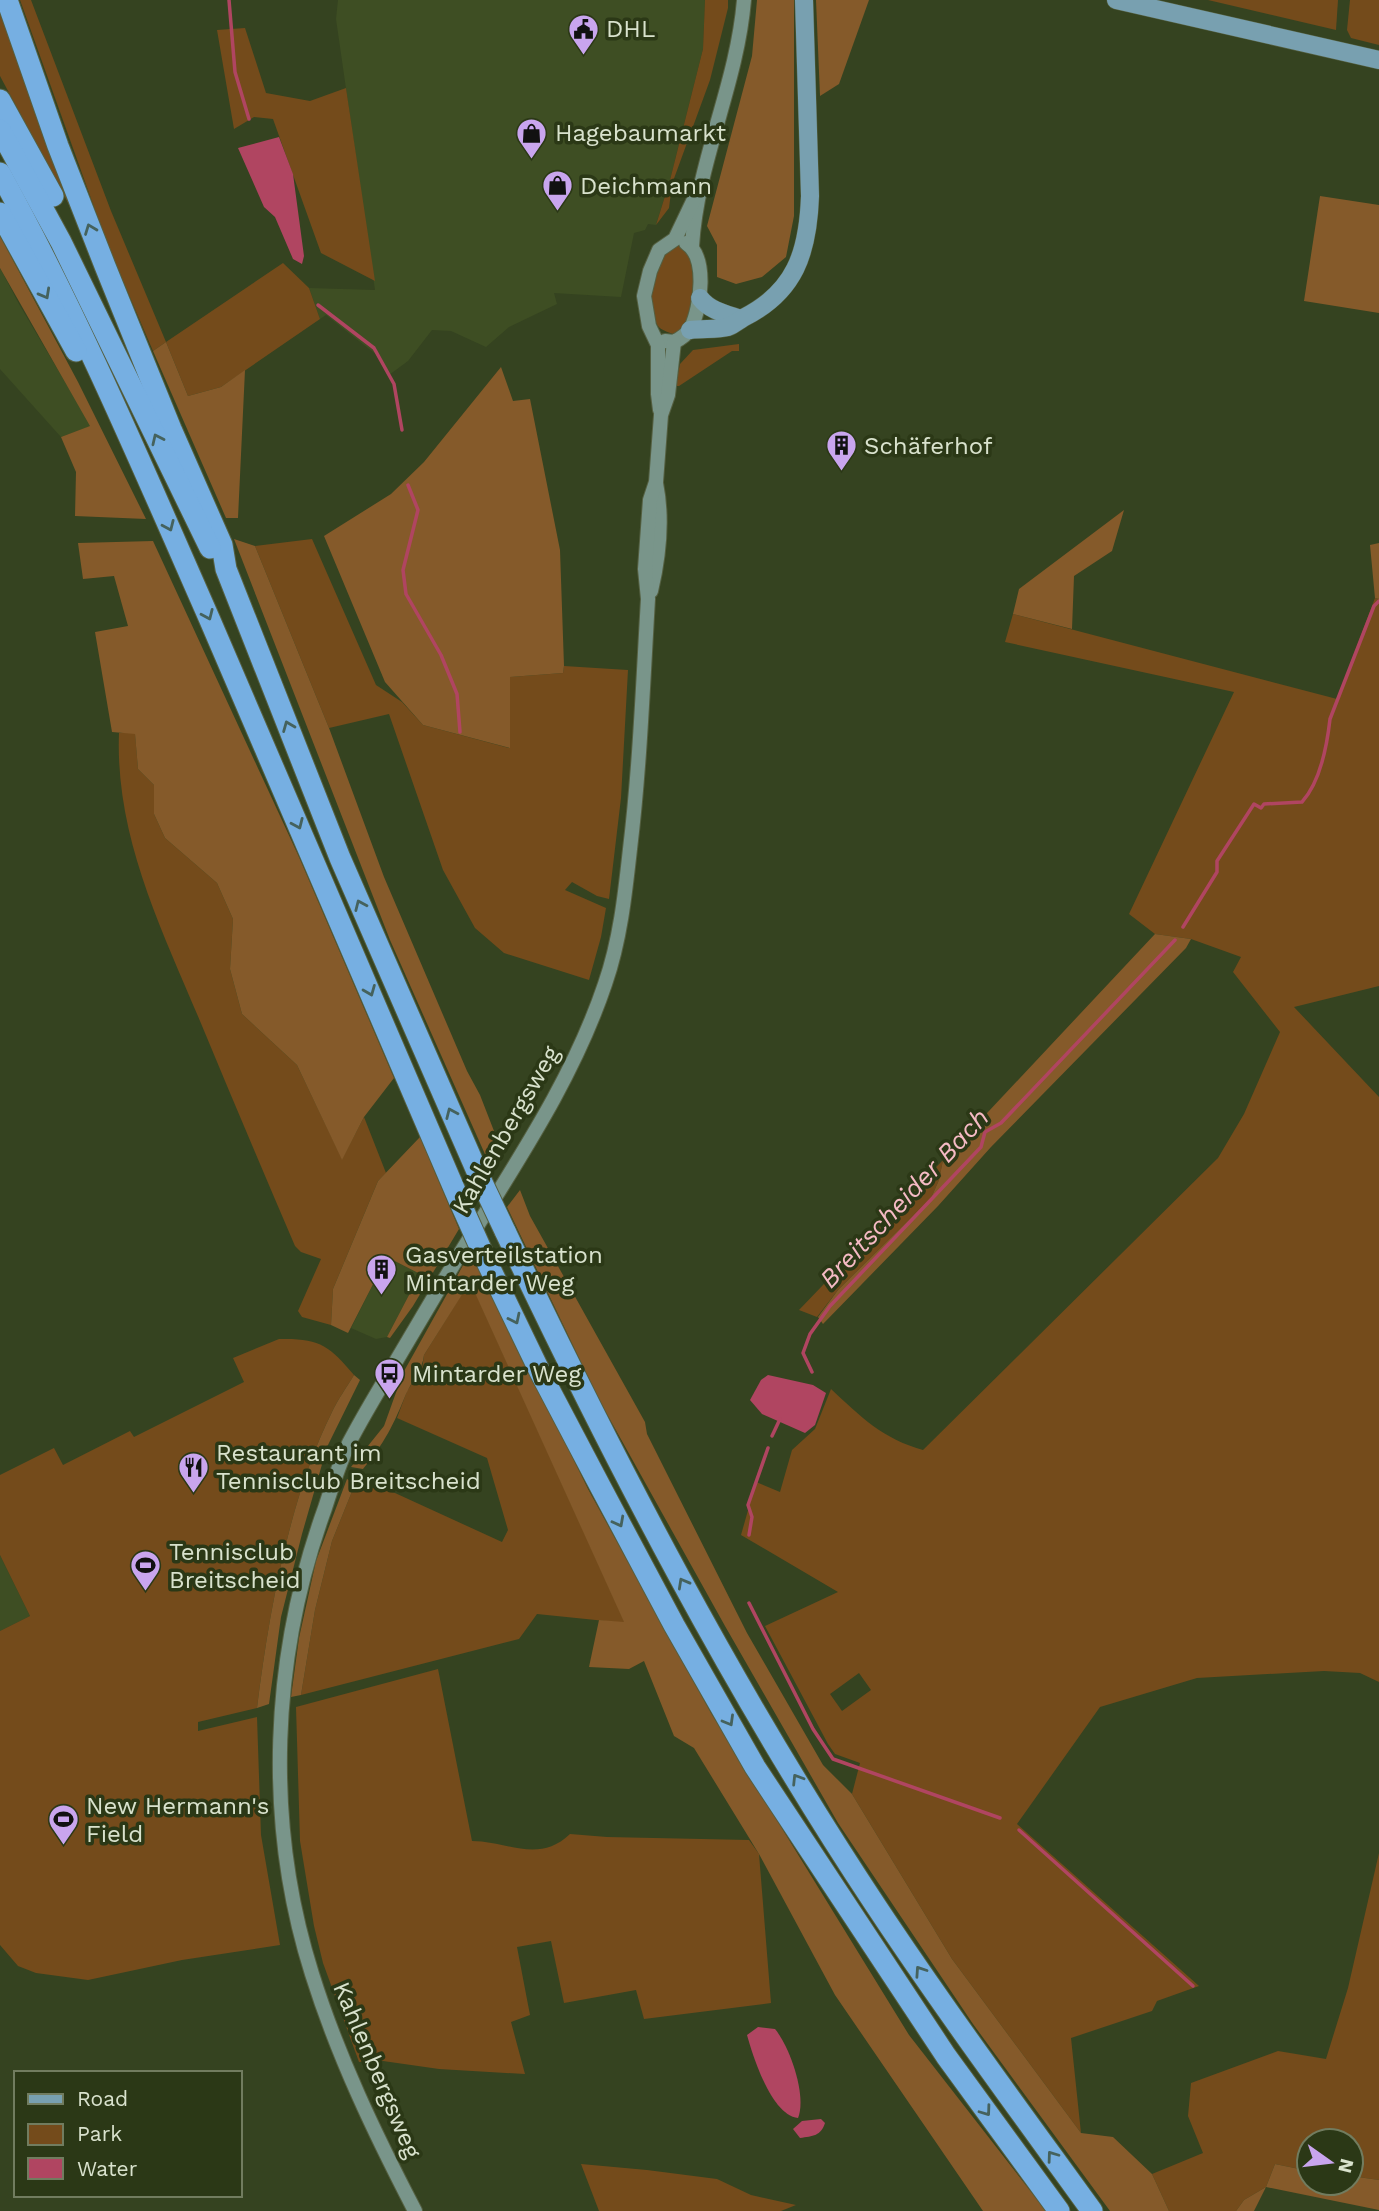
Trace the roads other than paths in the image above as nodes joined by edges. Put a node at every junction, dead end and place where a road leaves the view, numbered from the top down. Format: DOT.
graph roads {
  1 [pos="7,0"];
  2 [pos="744,0"];
  3 [pos="804,0"];
  4 [pos="1116,0"];
  5 [pos="1379,60"];
  6 [pos="0,100"];
  7 [pos="0,130"];
  8 [pos="0,173"];
  9 [pos="697,193"];
  10 [pos="0,213"];
  11 [pos="675,239"];
  12 [pos="691,246"];
  13 [pos="700,298"];
  14 [pos="741,319"];
  15 [pos="690,330"];
  16 [pos="656,337"];
  17 [pos="674,342"];
  18 [pos="661,415"];
  19 [pos="171,429"];
  20 [pos="157,500"];
  21 [pos="195,501"];
  22 [pos="415,2211"];
  23 [pos="1059,2211"];
  24 [pos="1092,2211"];
  19 -- 1 [label="highway, one-way"];
  2 -- 9 [label="street, Kahlenbergsweg"];
  3 -- 14 [label="main road"];
  4 -- 5 [label="main road"];
  6 -- 19 [label="highway"];
  21 -- 7 [label="highway, one-way"];
  8 -- 20 [label="highway"];
  9 -- 11 [label="street, Kahlenbergsweg"];
  9 -- 12 [label="street, Kahlenbergsweg"];
  10 -- 20 [label="highway, one-way"];
  11 -- 12 [label="street"];
  11 -- 16 [label="street, Kahlenbergsweg"];
  12 -- 13 [label="street, Kahlenbergsweg"];
  13 -- 14 [label="main road"];
  13 -- 15 [label="street, Kahlenbergsweg"];
  14 -- 15 [label="main road"];
  15 -- 17 [label="street"];
  16 -- 17 [label="street"];
  16 -- 18 [label="street, Kahlenbergsweg"];
  17 -- 18 [label="street, Kahlenbergsweg"];
  18 -- 22 [label="street, Kahlenbergsweg"];
  19 -- 21 [label="highway"];
  20 -- 23 [label="highway, one-way, bridge"];
  24 -- 21 [label="highway, one-way, bridge"];
}
